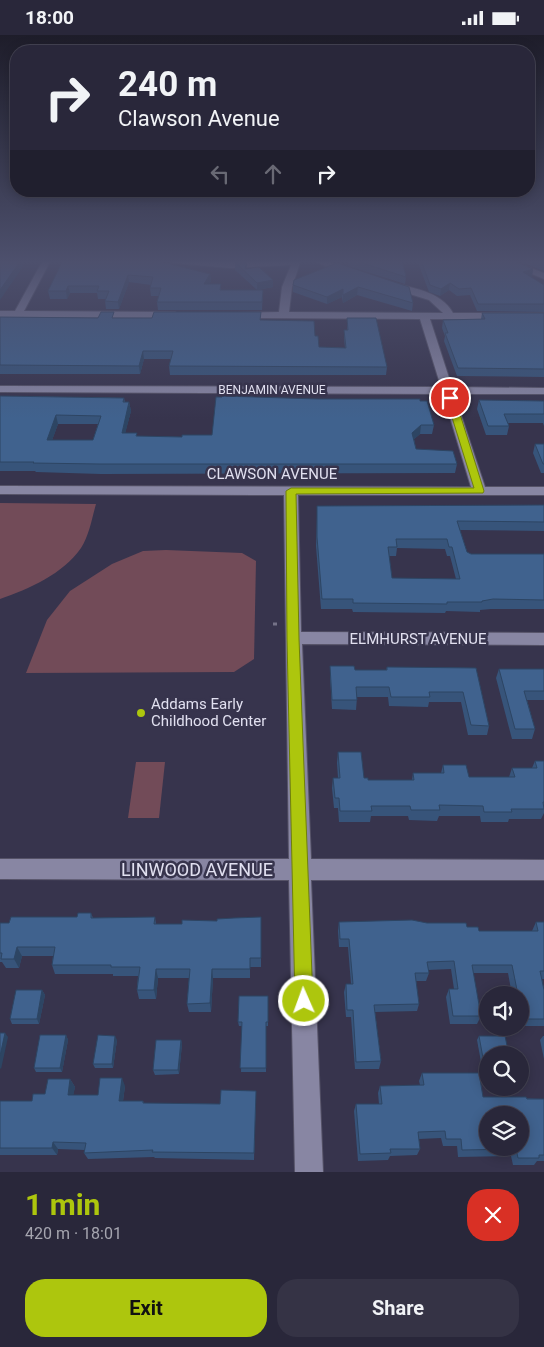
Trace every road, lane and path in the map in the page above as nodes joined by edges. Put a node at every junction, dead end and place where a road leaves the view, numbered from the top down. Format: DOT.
graph roads {
  1 [pos="448,313"];
  2 [pos="0,314"];
  3 [pos="18,314"];
  4 [pos="186,315"];
  5 [pos="225,315"];
  6 [pos="284,315"];
  7 [pos="424,316"];
  8 [pos="450,316"];
  9 [pos="544,316"];
  10 [pos="0,389"];
  11 [pos="448,390"];
  12 [pos="544,391"];
  13 [pos="0,490"];
  14 [pos="291,491"];
  15 [pos="479,491"];
  16 [pos="544,491"];
  17 [pos="293,639"];
  18 [pos="544,639"];
  19 [pos="0,869"];
  20 [pos="300,870"];
  21 [pos="544,870"];
  22 [pos="309,1172"];
  1 -- 8 [label="street"];
  2 -- 3 [label="street"];
  3 -- 4 [label="street"];
  5 -- 6 [label="street"];
  6 -- 7 [label="street"];
  7 -- 8 [label="street"];
  7 -- 11 [label="street"];
  8 -- 9 [label="street"];
  10 -- 11 [label="street, BENJAMIN AVENUE"];
  11 -- 12 [label="street, BENJAMIN AVENUE"];
  11 -- 15 [label="street"];
  13 -- 14 [label="street, CLAWSON AVENUE"];
  14 -- 15 [label="street, CLAWSON AVENUE"];
  14 -- 17 [label="street"];
  15 -- 16 [label="street, CLAWSON AVENUE"];
  17 -- 18 [label="street, ELMHURST AVENUE"];
  17 -- 20 [label="street"];
  19 -- 20 [label="street, LINWOOD AVENUE"];
  20 -- 21 [label="street, LINWOOD AVENUE"];
  20 -- 22 [label="street"];
}
